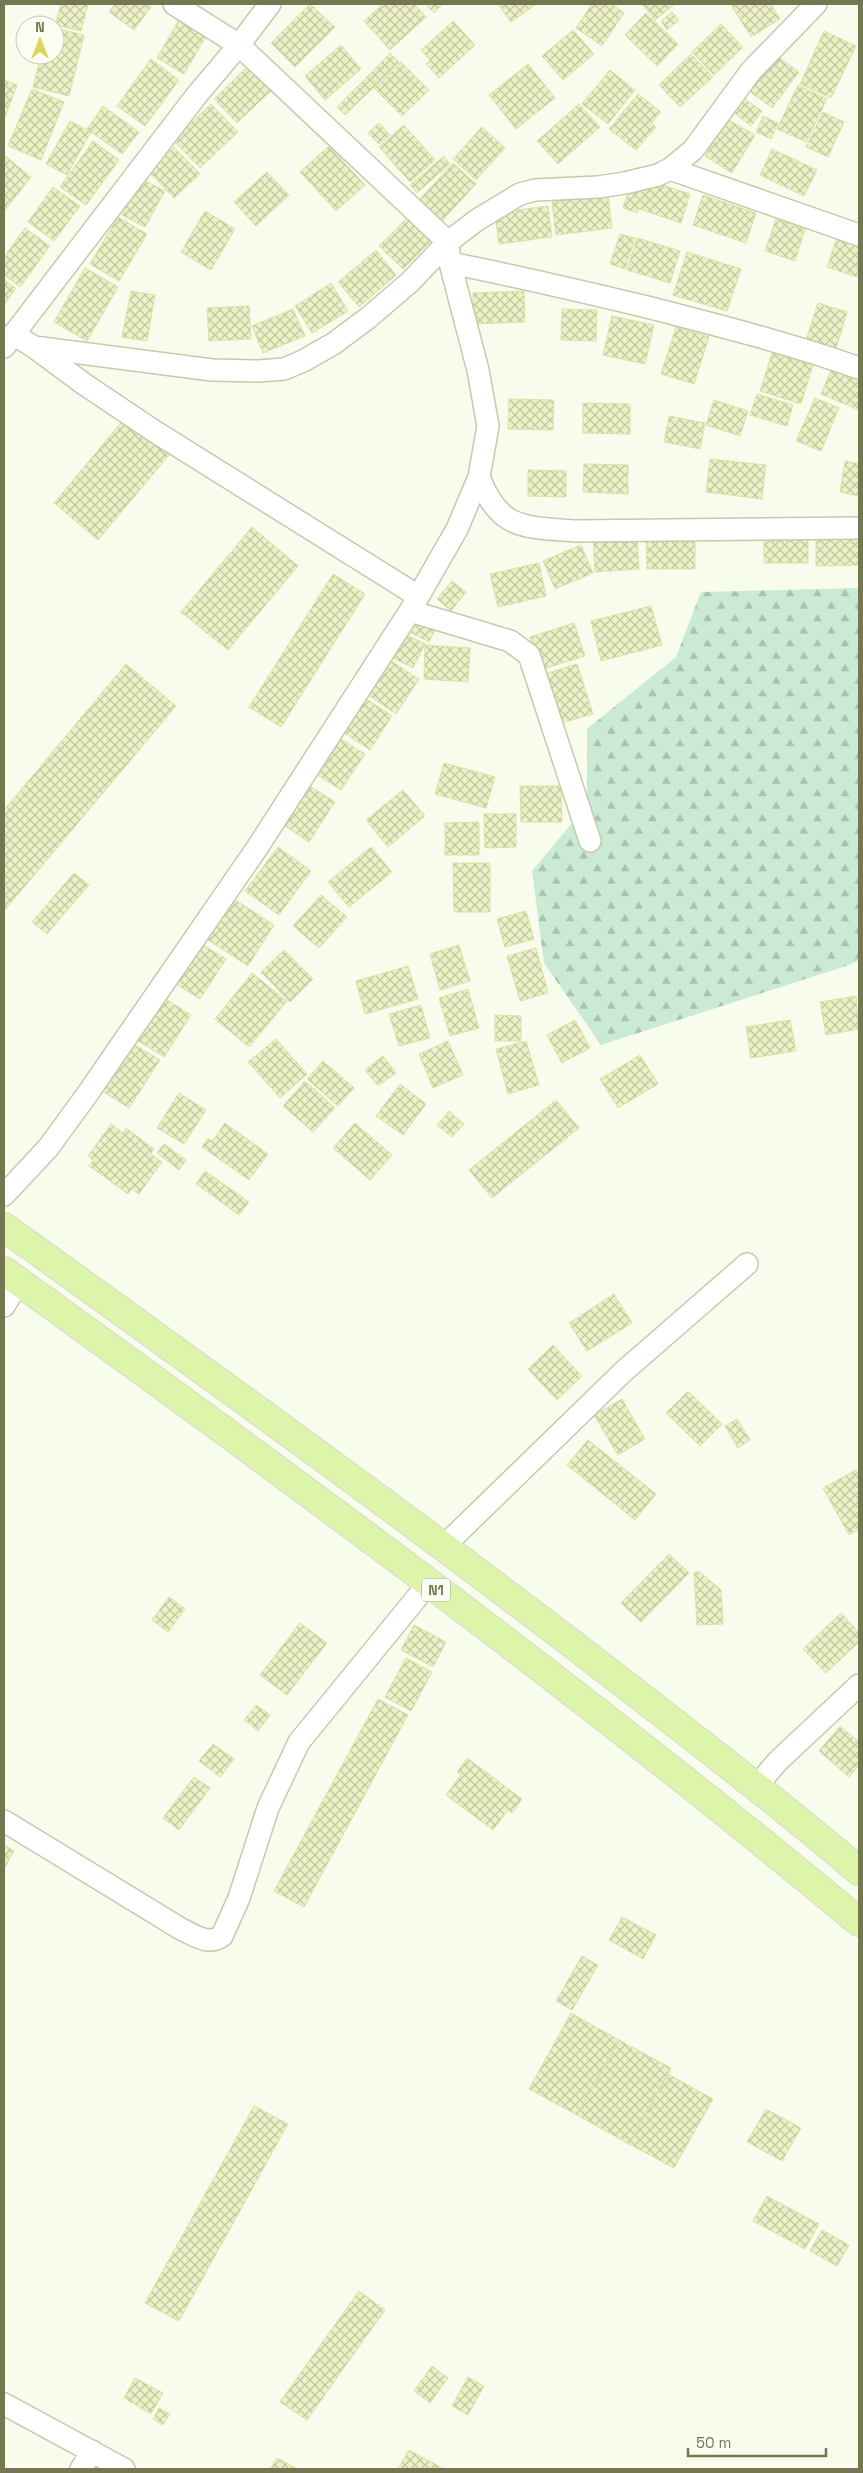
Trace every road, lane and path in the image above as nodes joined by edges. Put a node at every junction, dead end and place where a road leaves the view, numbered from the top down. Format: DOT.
graph roads {
  1 [pos="174,4"];
  2 [pos="270,4"];
  3 [pos="816,4"];
  4 [pos="240,45"];
  5 [pos="670,169"];
  6 [pos="859,235"];
  7 [pos="448,242"];
  8 [pos="450,263"];
  9 [pos="8,340"];
  10 [pos="34,347"];
  11 [pos="859,368"];
  12 [pos="478,477"];
  13 [pos="859,528"];
  14 [pos="414,603"];
  15 [pos="590,841"];
  16 [pos="4,1195"];
  17 [pos="4,1227"];
  18 [pos="747,1264"];
  19 [pos="12,1276"];
  20 [pos="4,1306"];
  21 [pos="443,1547"];
  22 [pos="428,1584"];
  23 [pos="859,1684"];
  24 [pos="756,1787"];
  25 [pos="4,1821"];
  26 [pos="859,1871"];
  27 [pos="859,1922"];
  28 [pos="4,2404"];
  29 [pos="92,2451"];
  30 [pos="82,2469"];
  31 [pos="124,2469"];
  1 -- 4 [label="street"];
  2 -- 4 [label="street"];
  3 -- 5 [label="street"];
  4 -- 7 [label="street"];
  4 -- 9 [label="street"];
  5 -- 6 [label="street"];
  5 -- 7 [label="street"];
  7 -- 8 [label="street"];
  7 -- 10 [label="street"];
  8 -- 11 [label="street"];
  8 -- 12 [label="street"];
  9 -- 10 [label="street"];
  10 -- 14 [label="street"];
  12 -- 13 [label="street"];
  12 -- 14 [label="street"];
  14 -- 15 [label="street"];
  14 -- 16 [label="street"];
  17 -- 21 [label="main road, N1"];
  18 -- 21 [label="street"];
  19 -- 20 [label="street"];
  19 -- 22 [label="main road, N1"];
  21 -- 24 [label="main road, N1"];
  22 -- 25 [label="street"];
  22 -- 27 [label="main road, N1"];
  23 -- 24 [label="street"];
  24 -- 26 [label="main road, N1"];
  28 -- 29 [label="street"];
  29 -- 30 [label="street"];
  29 -- 31 [label="street"];
}
